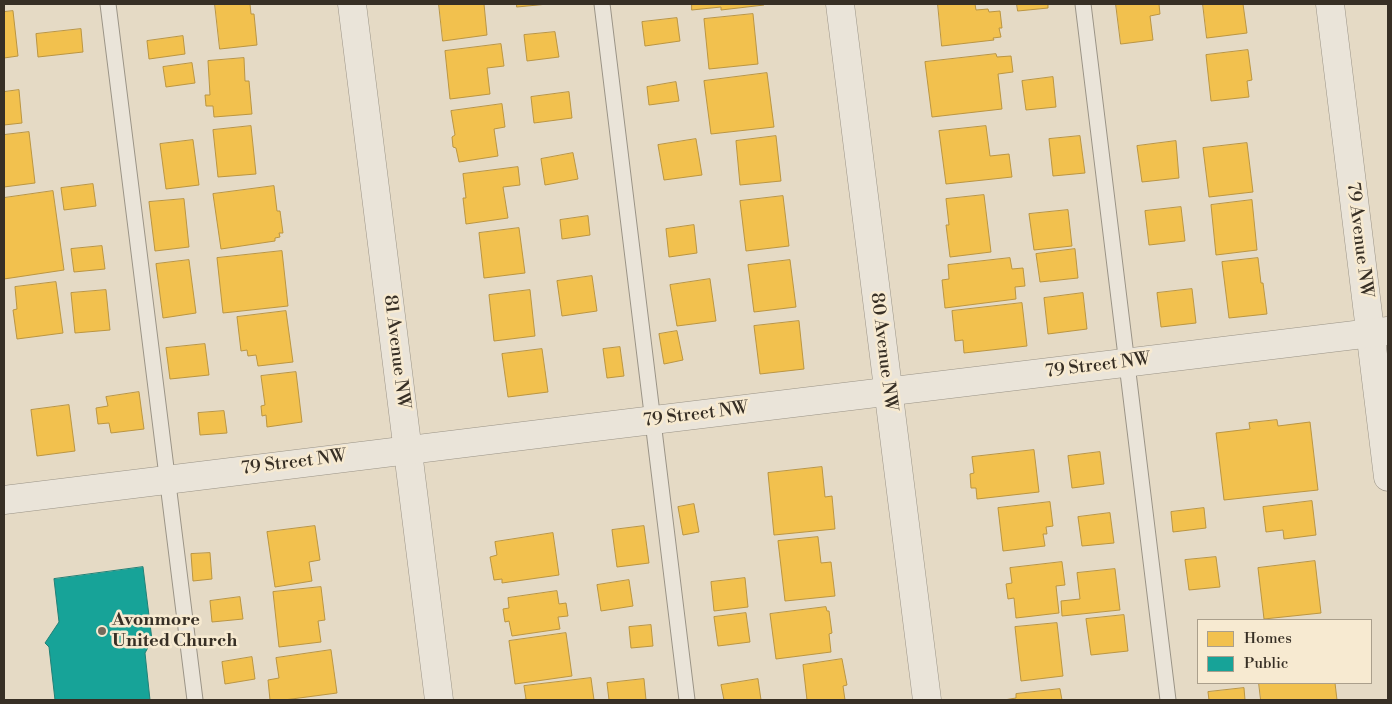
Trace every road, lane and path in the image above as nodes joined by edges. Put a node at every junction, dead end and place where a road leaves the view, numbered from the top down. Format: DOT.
graph roads {
  1 [pos="108,4"];
  2 [pos="352,4"];
  3 [pos="602,4"];
  4 [pos="840,4"];
  5 [pos="1083,4"];
  6 [pos="1330,4"];
  7 [pos="1379,332"];
  8 [pos="1126,362"];
  9 [pos="888,391"];
  10 [pos="653,420"];
  11 [pos="408,449"];
  12 [pos="1388,477"];
  13 [pos="168,480"];
  14 [pos="4,500"];
  15 [pos="194,700"];
  16 [pos="439,700"];
  17 [pos="687,700"];
  18 [pos="927,700"];
  19 [pos="1168,700"];
  1 -- 13 [label="lane"];
  2 -- 11 [label="street, 81 Avenue NW"];
  3 -- 10 [label="lane"];
  4 -- 9 [label="street, 80 Avenue NW"];
  5 -- 8 [label="lane"];
  6 -- 7 [label="street, 79 Avenue NW"];
  7 -- 8 [label="street, 79 Street NW"];
  7 -- 12 [label="street, 79 Avenue NW"];
  8 -- 9 [label="street, 79 Street NW"];
  8 -- 19 [label="lane"];
  9 -- 10 [label="street, 79 Street NW"];
  9 -- 18 [label="street, 80 Avenue NW"];
  10 -- 11 [label="street, 79 Street NW"];
  10 -- 17 [label="lane"];
  11 -- 13 [label="street, 79 Street NW"];
  11 -- 16 [label="street, 81 Avenue NW"];
  13 -- 14 [label="street, 79 Street NW"];
  13 -- 15 [label="lane"];
}
